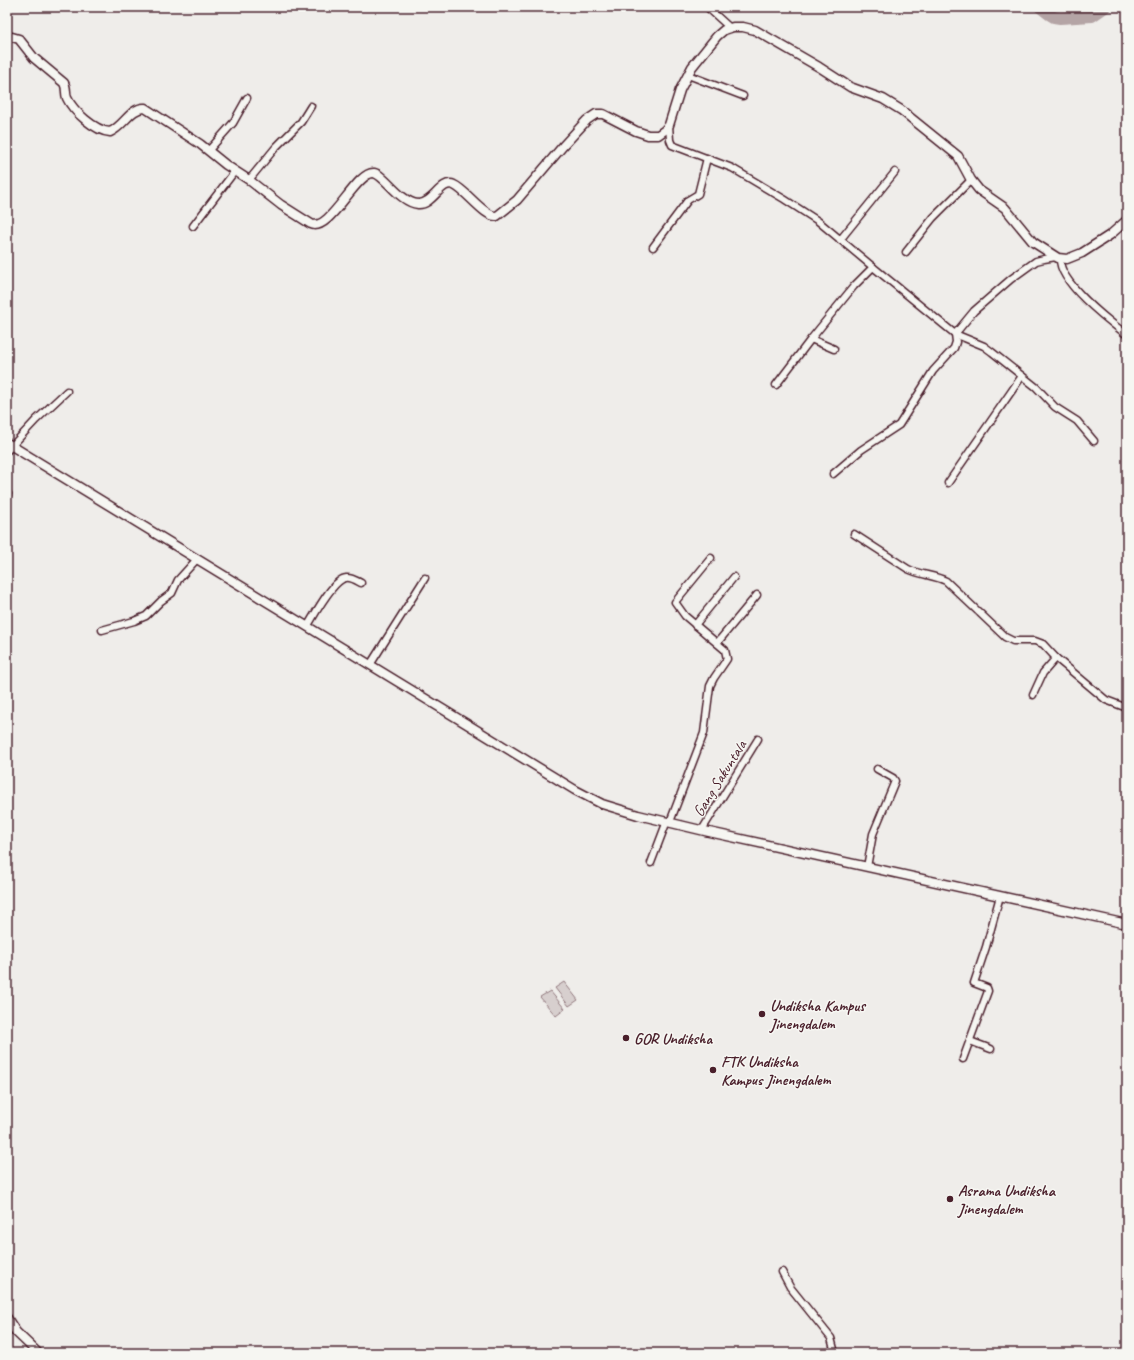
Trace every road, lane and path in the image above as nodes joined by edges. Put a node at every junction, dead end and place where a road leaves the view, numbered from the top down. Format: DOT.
graph roads {
  1 [pos="707,7"];
  2 [pos="729,27"];
  3 [pos="7,38"];
  4 [pos="688,74"];
  5 [pos="743,96"];
  6 [pos="247,98"];
  7 [pos="311,106"];
  8 [pos="669,125"];
  9 [pos="208,150"];
  10 [pos="707,158"];
  11 [pos="235,171"];
  12 [pos="895,172"];
  13 [pos="249,180"];
  14 [pos="971,180"];
  15 [pos="1127,220"];
  16 [pos="193,226"];
  17 [pos="840,240"];
  18 [pos="653,247"];
  19 [pos="906,252"];
  20 [pos="1058,258"];
  21 [pos="873,267"];
  22 [pos="955,334"];
  23 [pos="1127,335"];
  24 [pos="811,339"];
  25 [pos="834,349"];
  26 [pos="1022,376"];
  27 [pos="776,385"];
  28 [pos="67,391"];
  29 [pos="1094,442"];
  30 [pos="9,446"];
  31 [pos="833,474"];
  32 [pos="948,483"];
  33 [pos="854,534"];
  34 [pos="710,558"];
  35 [pos="197,559"];
  36 [pos="734,577"];
  37 [pos="425,578"];
  38 [pos="361,583"];
  39 [pos="757,595"];
  40 [pos="695,625"];
  41 [pos="307,626"];
  42 [pos="102,630"];
  43 [pos="717,643"];
  44 [pos="1056,658"];
  45 [pos="370,665"];
  46 [pos="1032,695"];
  47 [pos="1127,708"];
  48 [pos="758,739"];
  49 [pos="877,769"];
  50 [pos="669,822"];
  51 [pos="702,830"];
  52 [pos="651,863"];
  53 [pos="867,867"];
  54 [pos="1000,896"];
  55 [pos="1127,924"];
  56 [pos="970,1041"];
  57 [pos="990,1049"];
  58 [pos="963,1059"];
  59 [pos="782,1272"];
  60 [pos="7,1318"];
  61 [pos="38,1353"];
  62 [pos="835,1353"];
  1 -- 2 [label="street"];
  2 -- 4 [label="street"];
  2 -- 14 [label="street"];
  3 -- 9 [label="street"];
  4 -- 5 [label="street"];
  4 -- 8 [label="street"];
  6 -- 9 [label="street"];
  7 -- 13 [label="street"];
  8 -- 10 [label="street"];
  8 -- 13 [label="street"];
  9 -- 11 [label="street"];
  10 -- 17 [label="street"];
  10 -- 18 [label="street"];
  11 -- 13 [label="street"];
  11 -- 16 [label="street"];
  12 -- 17 [label="street"];
  14 -- 19 [label="street"];
  14 -- 20 [label="street"];
  15 -- 20 [label="street"];
  17 -- 21 [label="street"];
  20 -- 22 [label="street"];
  20 -- 23 [label="street"];
  21 -- 22 [label="street"];
  21 -- 24 [label="street"];
  22 -- 26 [label="street"];
  22 -- 31 [label="street"];
  24 -- 25 [label="street"];
  24 -- 27 [label="street"];
  26 -- 29 [label="street"];
  26 -- 32 [label="street"];
  28 -- 30 [label="street"];
  30 -- 35 [label="street"];
  33 -- 44 [label="street"];
  34 -- 40 [label="street"];
  35 -- 41 [label="street"];
  35 -- 42 [label="street"];
  36 -- 40 [label="street"];
  37 -- 45 [label="street"];
  38 -- 41 [label="street"];
  39 -- 43 [label="street"];
  40 -- 43 [label="street"];
  41 -- 45 [label="street"];
  43 -- 50 [label="street"];
  44 -- 46 [label="street"];
  44 -- 47 [label="street"];
  45 -- 50 [label="street"];
  48 -- 51 [label="street, Gang Sakuntala"];
  49 -- 53 [label="street"];
  50 -- 51 [label="street"];
  50 -- 52 [label="street"];
  51 -- 53 [label="street"];
  53 -- 54 [label="street"];
  54 -- 55 [label="street"];
  54 -- 56 [label="street"];
  56 -- 57 [label="street"];
  56 -- 58 [label="street"];
  59 -- 62 [label="street"];
  60 -- 61 [label="street"];
}
